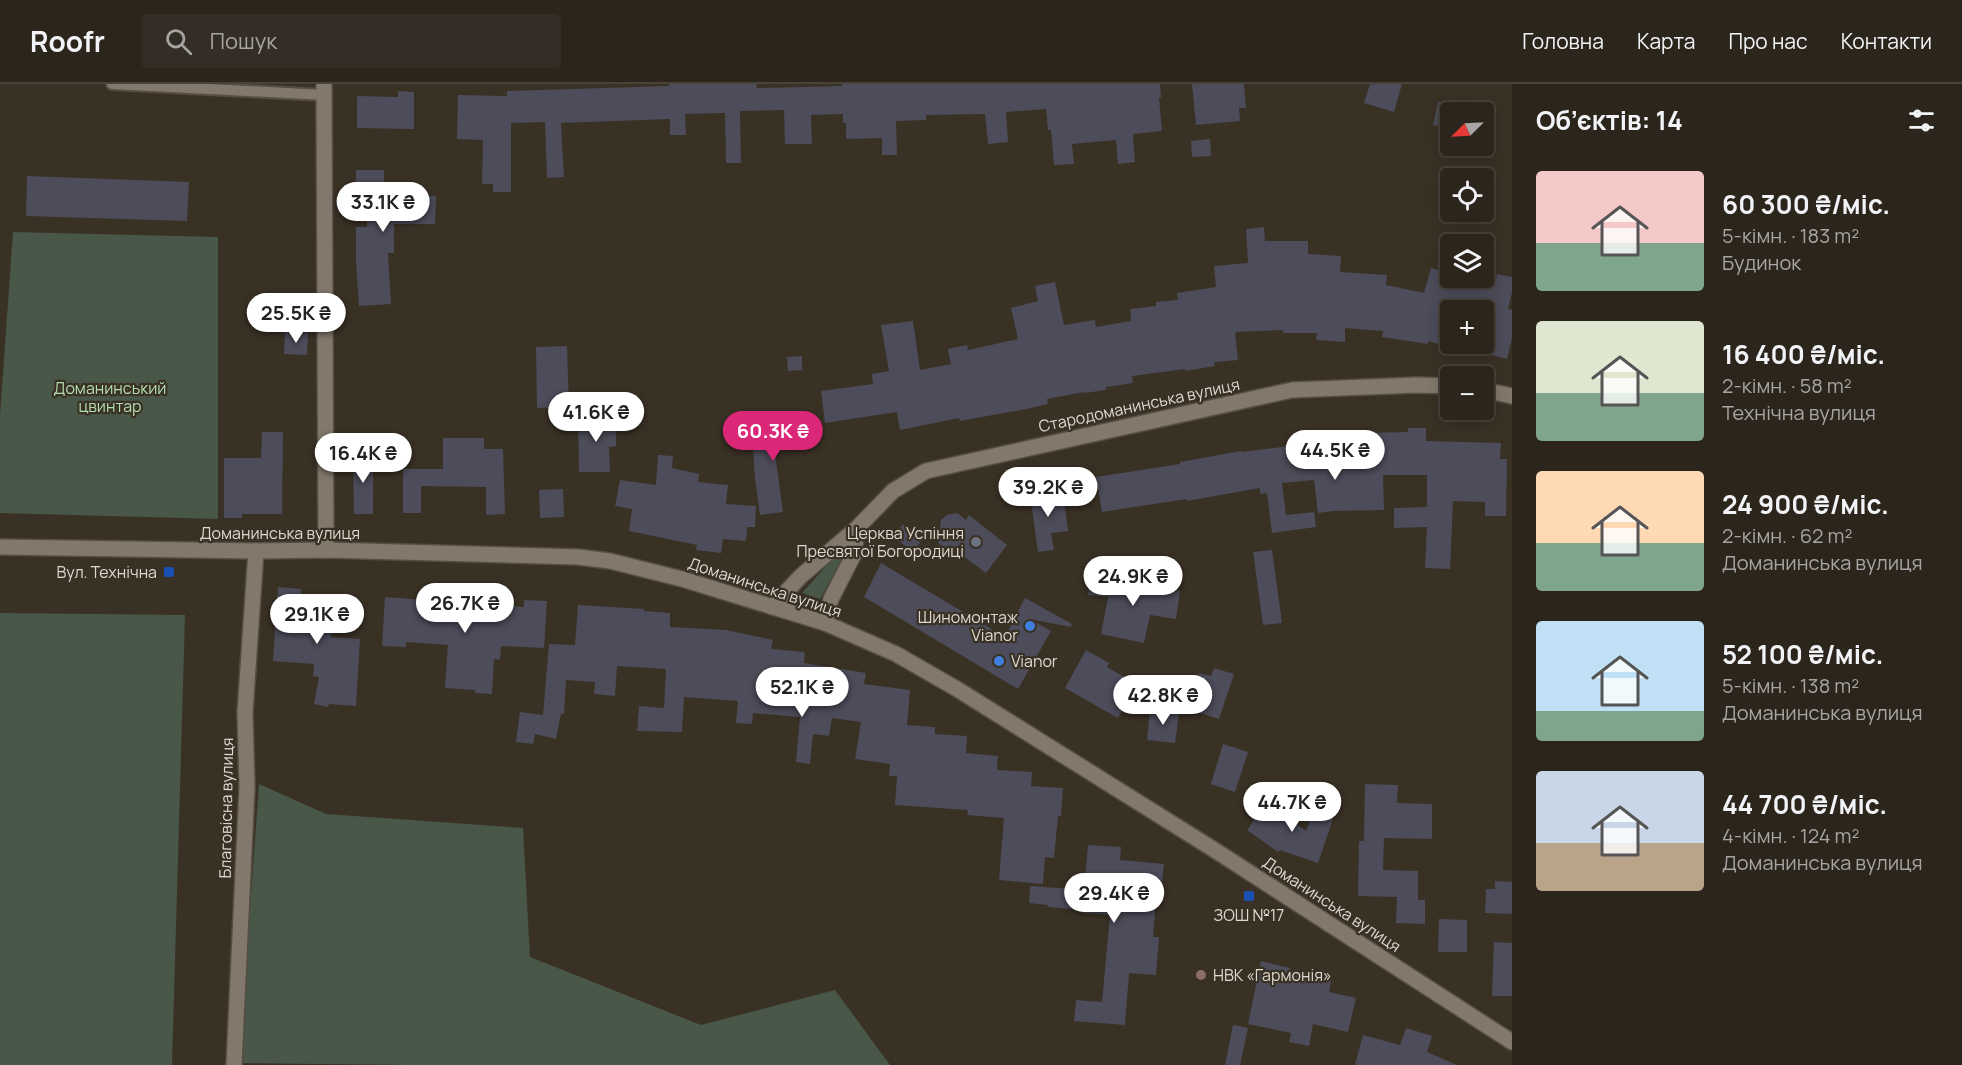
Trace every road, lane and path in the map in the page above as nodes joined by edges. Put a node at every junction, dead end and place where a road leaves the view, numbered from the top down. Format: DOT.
graph roads {
  1 [pos="112,84"];
  2 [pos="324,89"];
  3 [pos="1440,386"];
  4 [pos="1494,392"];
  5 [pos="1512,396"];
  6 [pos="857,528"];
  7 [pos="0,547"];
  8 [pos="326,550"];
  9 [pos="256,551"];
  10 [pos="772,607"];
  11 [pos="825,623"];
  12 [pos="1512,1042"];
  13 [pos="234,1065"];
  1 -- 2 [label="lane"];
  2 -- 8 [label="street"];
  3 -- 6 [label="street, Стародоманинська вулиця"];
  4 -- 5 [label="street"];
  6 -- 10 [label="street, Стародоманинська вулиця"];
  6 -- 11 [label="street"];
  7 -- 9 [label="street, Доманинська вулиця"];
  8 -- 9 [label="street, Доманинська вулиця"];
  8 -- 10 [label="street, Доманинська вулиця"];
  9 -- 13 [label="street, Благовісна вулиця"];
  10 -- 11 [label="street, Доманинська вулиця"];
  11 -- 12 [label="street, Доманинська вулиця"];
}
